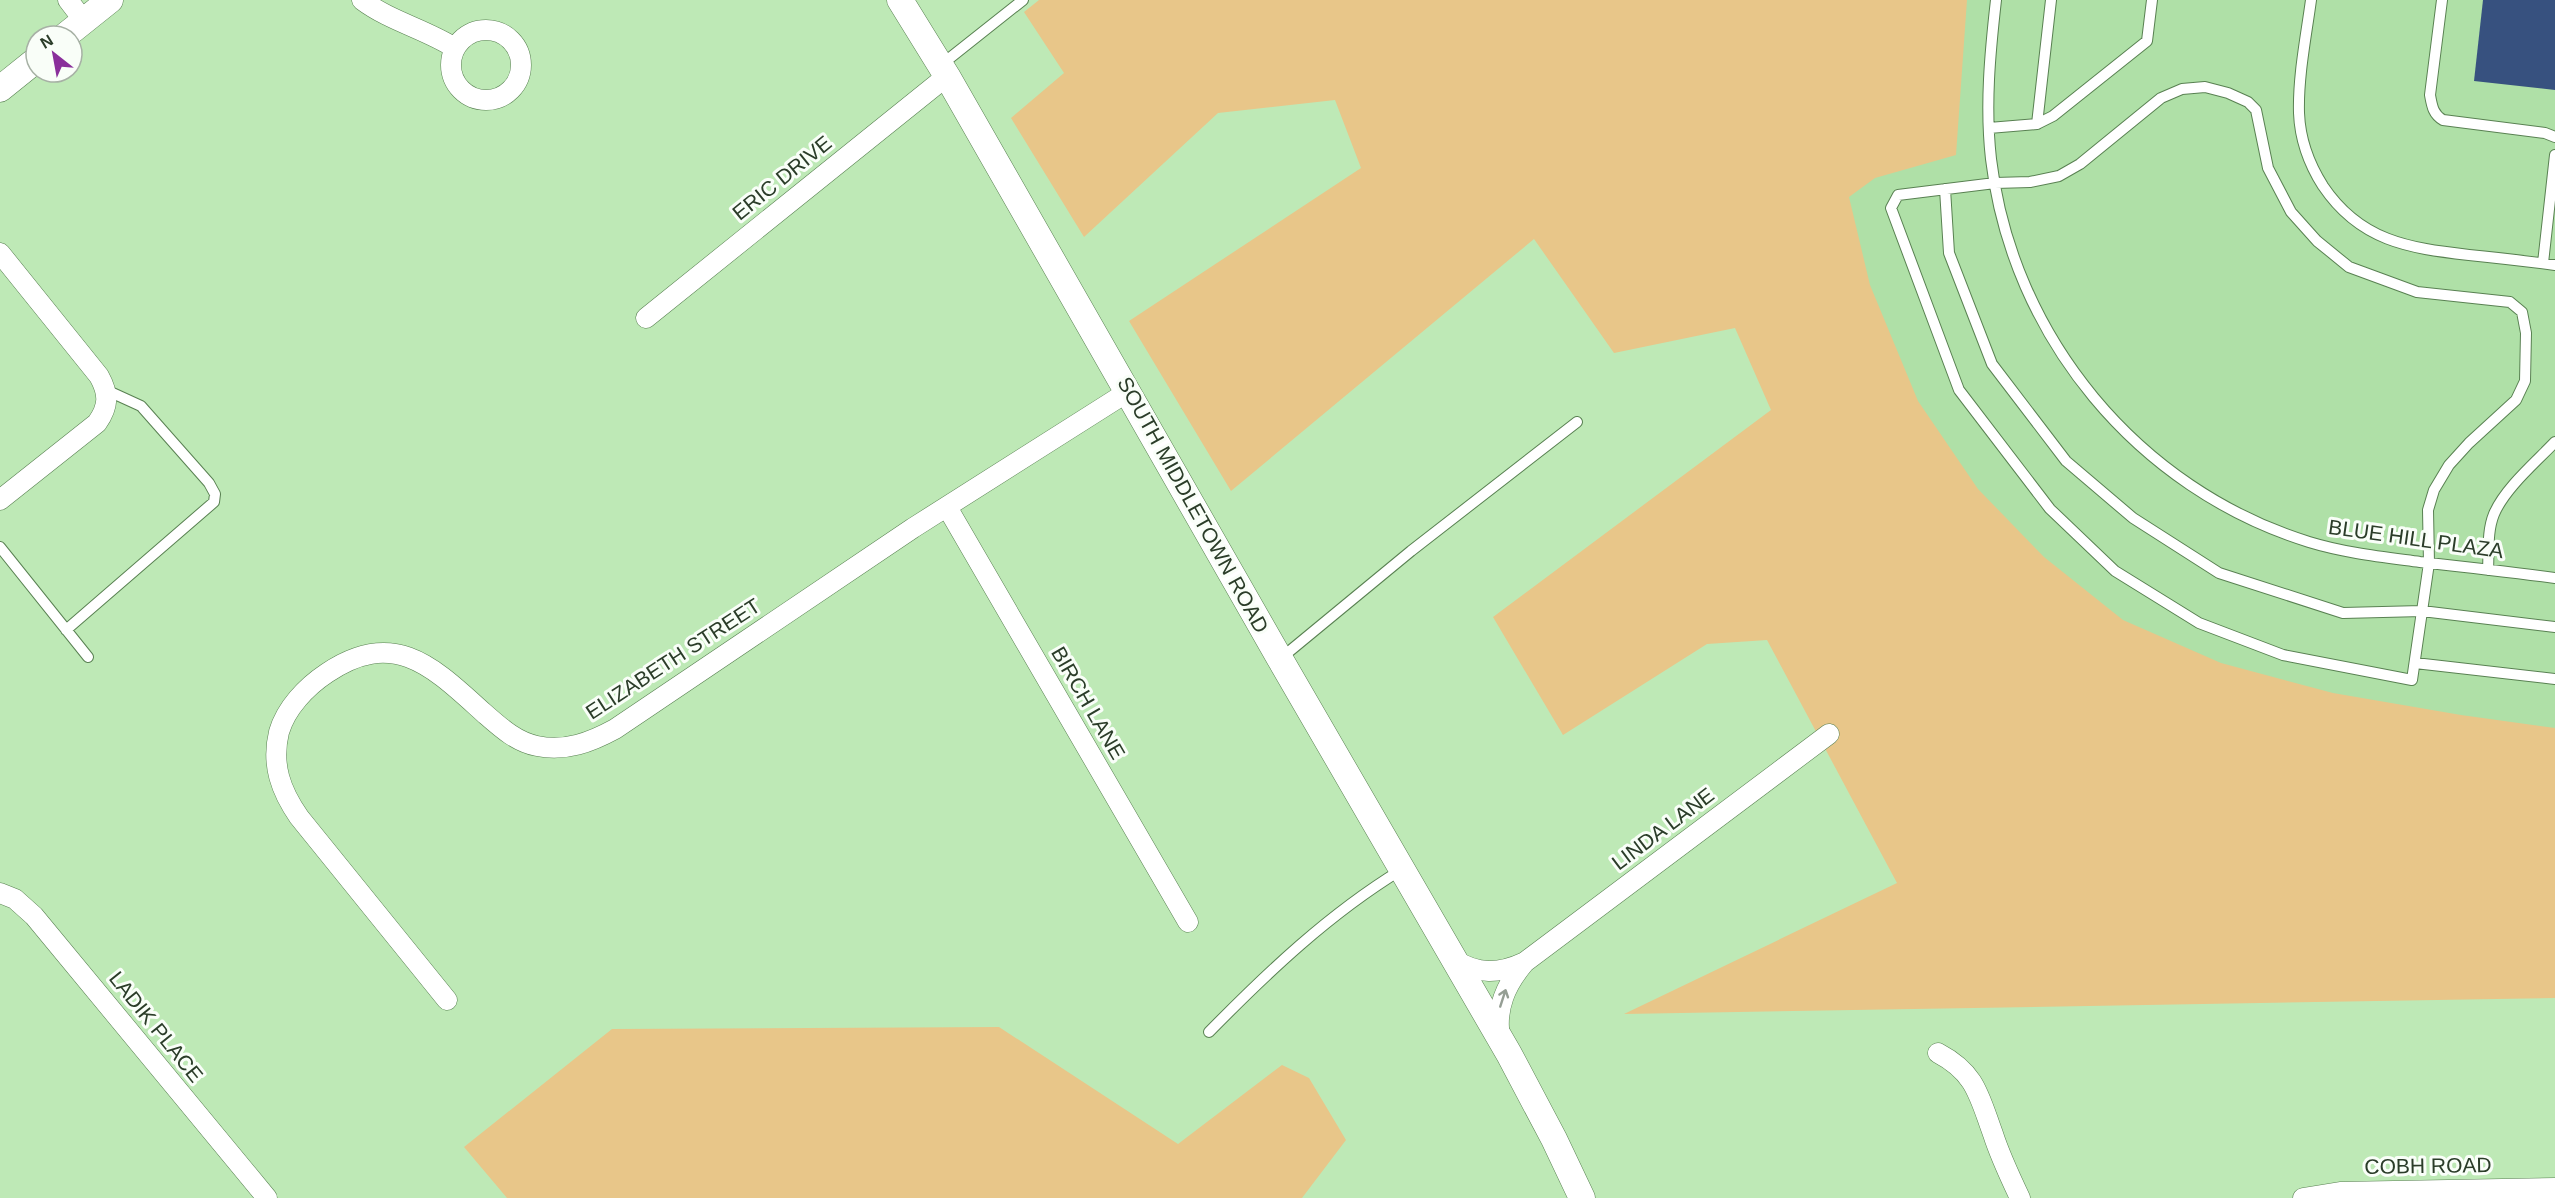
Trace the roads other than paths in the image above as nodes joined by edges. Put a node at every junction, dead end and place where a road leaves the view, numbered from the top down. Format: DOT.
graph roads {
  1 [pos="68,0"];
  2 [pos="111,0"];
  3 [pos="362,0"];
  4 [pos="900,0"];
  5 [pos="1023,0"];
  6 [pos="1996,0"];
  7 [pos="2051,0"];
  8 [pos="2152,0"];
  9 [pos="2310,0"];
  10 [pos="2442,0"];
  11 [pos="74,24"];
  12 [pos="80,24"];
  13 [pos="455,48"];
  14 [pos="24,70"];
  15 [pos="944,70"];
  16 [pos="0,89"];
  17 [pos="2037,124"];
  18 [pos="1989,128"];
  19 [pos="2555,137"];
  20 [pos="2555,155"];
  21 [pos="1995,183"];
  22 [pos="1945,189"];
  23 [pos="0,253"];
  24 [pos="2543,263"];
  25 [pos="2555,265"];
  26 [pos="646,318"];
  27 [pos="106,390"];
  28 [pos="1129,391"];
  29 [pos="1576,422"];
  30 [pos="2555,442"];
  31 [pos="0,500"];
  32 [pos="946,507"];
  33 [pos="0,547"];
  34 [pos="2429,563"];
  35 [pos="2488,570"];
  36 [pos="2555,578"];
  37 [pos="2422,611"];
  38 [pos="2555,627"];
  39 [pos="66,630"];
  40 [pos="88,657"];
  41 [pos="1280,659"];
  42 [pos="2415,663"];
  43 [pos="2555,679"];
  44 [pos="1829,734"];
  45 [pos="1401,869"];
  46 [pos="1,893"];
  47 [pos="1188,922"];
  48 [pos="1453,959"];
  49 [pos="1525,962"];
  50 [pos="447,1000"];
  51 [pos="1209,1032"];
  52 [pos="1500,1040"];
  53 [pos="1938,1053"];
  54 [pos="2555,1188"];
  55 [pos="257,1195"];
  56 [pos="1582,1198"];
  57 [pos="2020,1198"];
  58 [pos="2303,1198"];
  1 -- 11 [label="street"];
  2 -- 12 [label="street"];
  3 -- 13 [label="street"];
  4 -- 15 [label="street, SOUTH MIDDLETOWN ROAD"];
  5 -- 15 [label="lane"];
  6 -- 18 [label="lane, BLUE HILL PLAZA"];
  7 -- 17 [label="lane"];
  8 -- 17 [label="lane"];
  9 -- 24 [label="lane"];
  10 -- 19 [label="lane"];
  14 -- 16 [label="street"];
  15 -- 26 [label="street, ERIC DRIVE"];
  15 -- 28 [label="street, SOUTH MIDDLETOWN ROAD"];
  17 -- 18 [label="lane"];
  18 -- 21 [label="lane, BLUE HILL PLAZA"];
  20 -- 24 [label="lane"];
  21 -- 22 [label="lane"];
  21 -- 34 [label="lane, BLUE HILL PLAZA"];
  21 -- 34 [label="lane"];
  22 -- 37 [label="lane"];
  22 -- 42 [label="lane"];
  23 -- 27 [label="street"];
  24 -- 25 [label="lane"];
  27 -- 31 [label="street"];
  27 -- 39 [label="lane"];
  28 -- 32 [label="street, ELIZABETH STREET"];
  28 -- 41 [label="street, SOUTH MIDDLETOWN ROAD"];
  29 -- 41 [label="lane"];
  30 -- 35 [label="lane"];
  32 -- 47 [label="street, BIRCH LANE"];
  32 -- 50 [label="street, ELIZABETH STREET"];
  33 -- 39 [label="lane"];
  34 -- 35 [label="lane, BLUE HILL PLAZA"];
  34 -- 37 [label="lane"];
  35 -- 36 [label="lane, BLUE HILL PLAZA"];
  37 -- 38 [label="lane"];
  37 -- 42 [label="lane"];
  39 -- 40 [label="lane"];
  41 -- 45 [label="street, SOUTH MIDDLETOWN ROAD"];
  42 -- 43 [label="lane"];
  44 -- 49 [label="street, LINDA LANE"];
  45 -- 48 [label="street, SOUTH MIDDLETOWN ROAD"];
  45 -- 51 [label="lane"];
  46 -- 55 [label="street, LADIK PLACE"];
  48 -- 49 [label="street, LINDA LANE"];
  48 -- 52 [label="street, SOUTH MIDDLETOWN ROAD"];
  52 -- 49 [label="street, LINDA LANE, one-way"];
  52 -- 56 [label="street, SOUTH MIDDLETOWN ROAD"];
  53 -- 57 [label="street"];
  54 -- 58 [label="street, COBH ROAD"];
}
